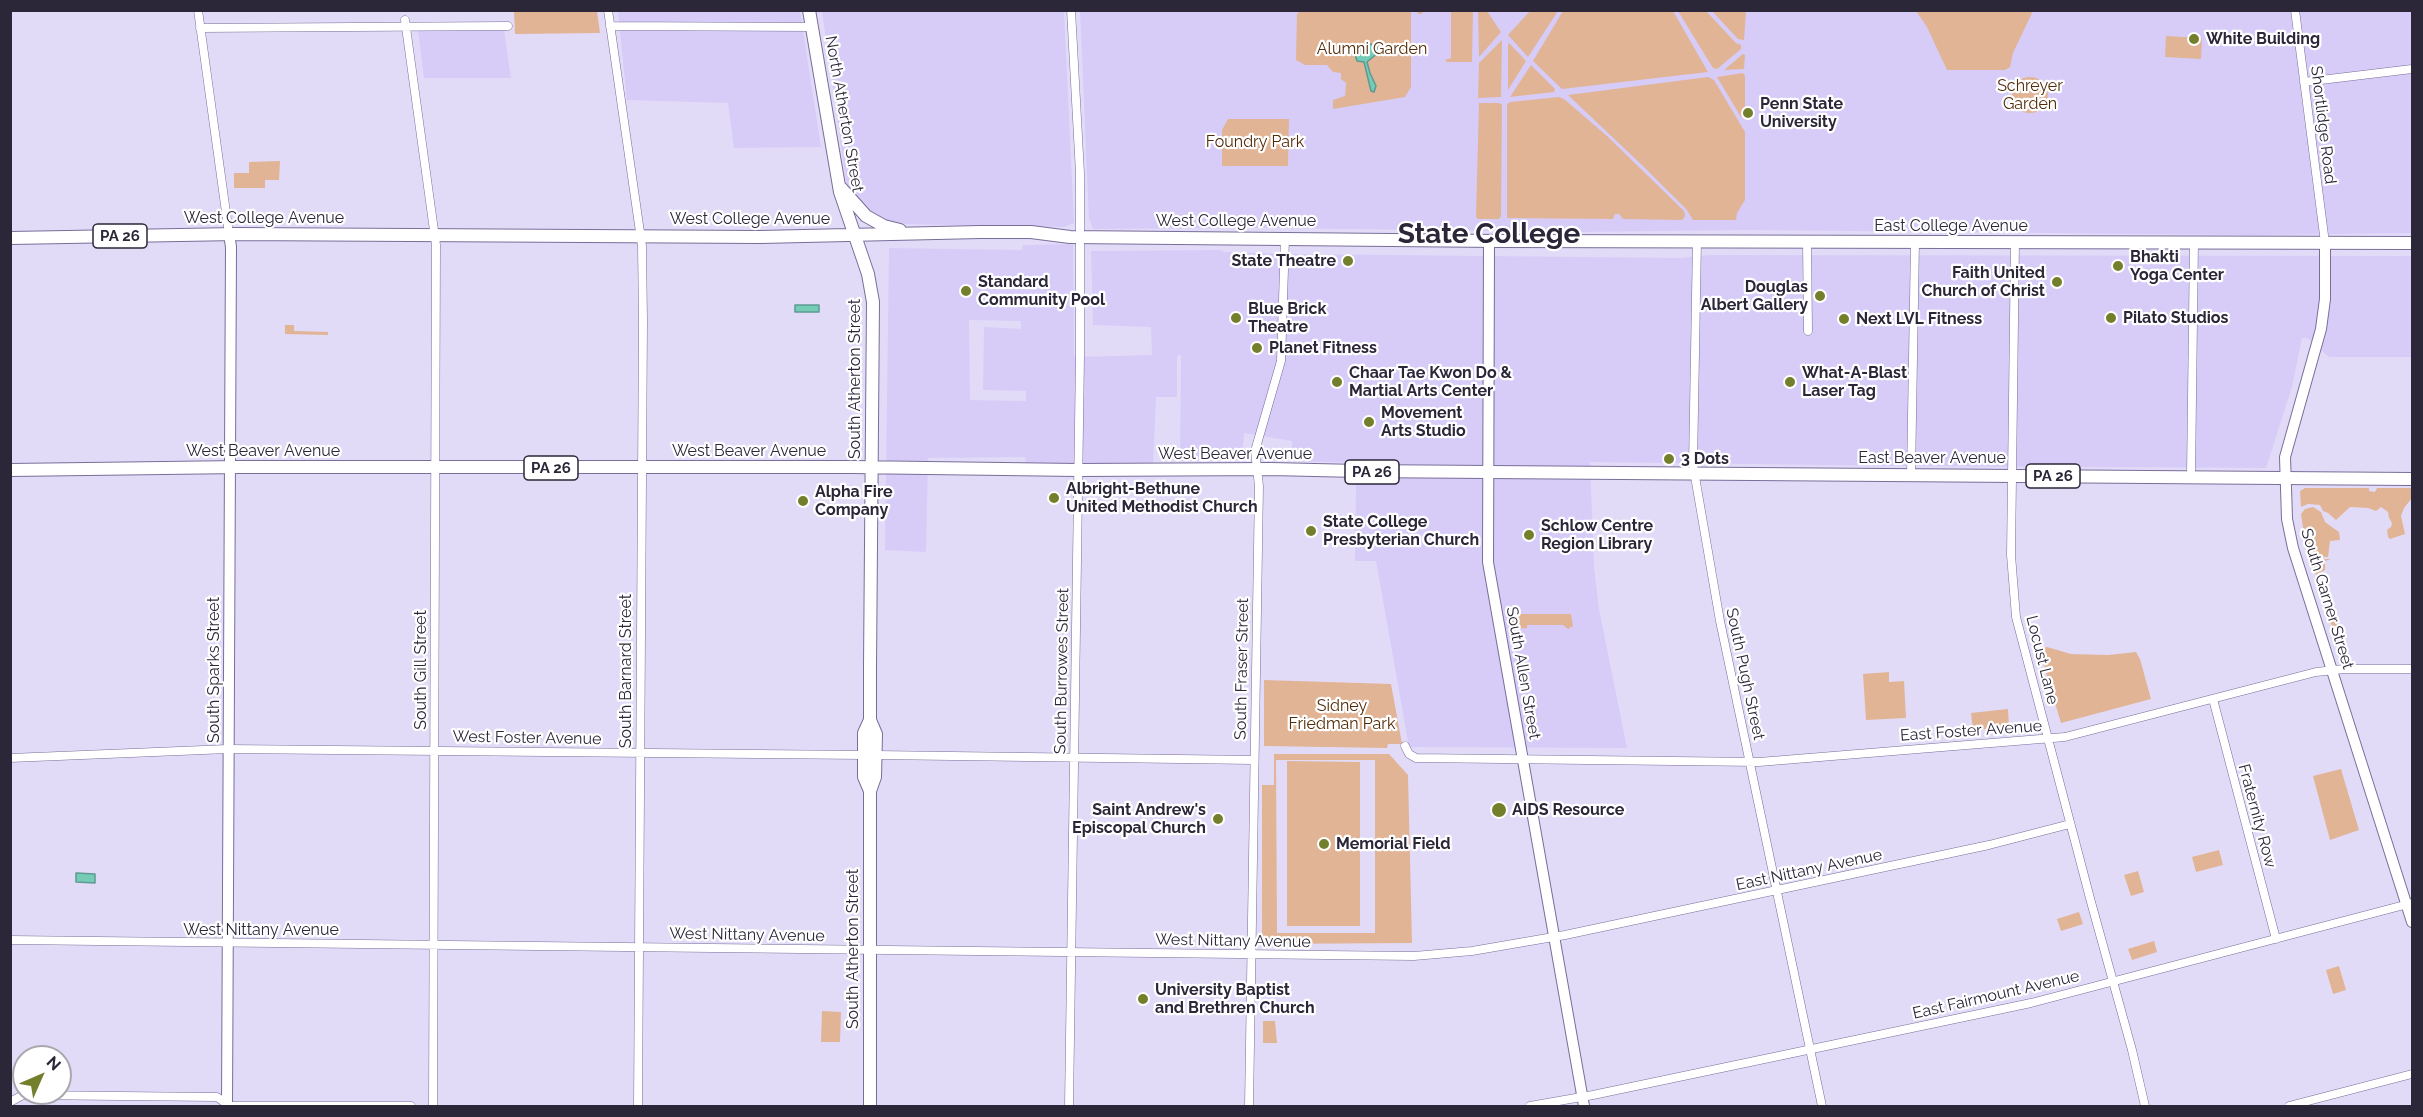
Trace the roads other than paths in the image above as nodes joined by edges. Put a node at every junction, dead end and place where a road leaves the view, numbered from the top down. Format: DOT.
graph roads {
  1 [pos="198,10"];
  2 [pos="609,10"];
  3 [pos="809,10"];
  4 [pos="1071,10"];
  5 [pos="2295,10"];
  6 [pos="405,23"];
  7 [pos="508,26"];
  8 [pos="610,26"];
  9 [pos="812,27"];
  10 [pos="200,28"];
  11 [pos="2412,69"];
  12 [pos="2304,82"];
  13 [pos="837,179"];
  14 [pos="849,222"];
  15 [pos="229,234"];
  16 [pos="434,234"];
  17 [pos="916,234"];
  18 [pos="640,235"];
  19 [pos="854,235"];
  20 [pos="1080,237"];
  21 [pos="1285,237"];
  22 [pos="10,238"];
  23 [pos="1489,241"];
  24 [pos="1697,241"];
  25 [pos="1807,241"];
  26 [pos="1915,242"];
  27 [pos="2015,242"];
  28 [pos="2194,242"];
  29 [pos="2325,243"];
  30 [pos="2412,243"];
  31 [pos="1808,331"];
  32 [pos="230,467"];
  33 [pos="435,467"];
  34 [pos="872,467"];
  35 [pos="641,468"];
  36 [pos="1257,469"];
  37 [pos="10,470"];
  38 [pos="1078,470"];
  39 [pos="1487,471"];
  40 [pos="1694,473"];
  41 [pos="1911,475"];
  42 [pos="2012,475"];
  43 [pos="2191,476"];
  44 [pos="2284,477"];
  45 [pos="2412,479"];
  46 [pos="2334,669"];
  47 [pos="2412,669"];
  48 [pos="2213,699"];
  49 [pos="2049,738"];
  50 [pos="1405,746"];
  51 [pos="228,749"];
  52 [pos="434,750"];
  53 [pos="639,753"];
  54 [pos="870,755"];
  55 [pos="10,758"];
  56 [pos="1074,758"];
  57 [pos="1254,760"];
  58 [pos="1524,760"];
  59 [pos="1750,762"];
  60 [pos="2070,824"];
  61 [pos="1776,891"];
  62 [pos="2410,903"];
  63 [pos="2412,922"];
  64 [pos="1553,937"];
  65 [pos="2276,939"];
  66 [pos="10,940"];
  67 [pos="228,943"];
  68 [pos="433,944"];
  69 [pos="639,947"];
  70 [pos="871,950"];
  71 [pos="1071,953"];
  72 [pos="1251,955"];
  73 [pos="2112,981"];
  74 [pos="1809,1050"];
  75 [pos="2412,1074"];
  76 [pos="10,1102"];
  77 [pos="1583,1102"];
  78 [pos="226,1106"];
  79 [pos="17,1107"];
  80 [pos="411,1107"];
  81 [pos="433,1107"];
  82 [pos="638,1107"];
  83 [pos="870,1107"];
  84 [pos="1069,1107"];
  85 [pos="1249,1107"];
  86 [pos="1530,1107"];
  87 [pos="1822,1107"];
  88 [pos="2145,1107"];
  89 [pos="2289,1107"];
  1 -- 10 [label="street"];
  2 -- 8 [label="street, South Barnard Street"];
  3 -- 9 [label="main road, North Atherton Street"];
  4 -- 20 [label="street, South Burrowes Street"];
  5 -- 12 [label="street, Shortlidge Road"];
  6 -- 7 [label="street"];
  6 -- 10 [label="street"];
  6 -- 16 [label="street, South Gill Street"];
  8 -- 9 [label="street"];
  8 -- 18 [label="street, South Barnard Street"];
  9 -- 13 [label="main road, North Atherton Street"];
  10 -- 15 [label="street"];
  11 -- 12 [label="street"];
  12 -- 29 [label="street, Shortlidge Road"];
  13 -- 14 [label="main road, North Atherton Street"];
  13 -- 17 [label="main road"];
  14 -- 19 [label="main road, South Atherton Street"];
  15 -- 16 [label="main road, West College Avenue / PA 26"];
  15 -- 22 [label="main road, West College Avenue / PA 26"];
  15 -- 32 [label="street, South Sparks Street"];
  16 -- 18 [label="main road, West College Avenue / PA 26"];
  16 -- 33 [label="street, South Gill Street"];
  17 -- 19 [label="main road, West College Avenue / PA 26"];
  17 -- 20 [label="main road, West College Avenue / PA 26"];
  18 -- 19 [label="main road, West College Avenue / PA 26"];
  18 -- 35 [label="street, South Barnard Street"];
  19 -- 34 [label="main road, South Atherton Street"];
  20 -- 21 [label="main road, West College Avenue / PA 26"];
  20 -- 38 [label="street, South Burrowes Street"];
  21 -- 23 [label="main road, West College Avenue / PA 26"];
  21 -- 36 [label="street, South Fraser Street"];
  23 -- 24 [label="main road, East College Avenue / PA 26"];
  23 -- 39 [label="street, South Allen Street"];
  24 -- 25 [label="main road, East College Avenue / PA 26"];
  24 -- 40 [label="street, South Pugh Street"];
  25 -- 26 [label="main road, East College Avenue / PA 26"];
  25 -- 31 [label="street"];
  26 -- 27 [label="main road, East College Avenue / PA 26"];
  26 -- 41 [label="street"];
  27 -- 28 [label="main road, East College Avenue / PA 26"];
  27 -- 42 [label="street, Locust Lane"];
  28 -- 29 [label="main road, East College Avenue / PA 26"];
  28 -- 43 [label="street"];
  29 -- 30 [label="main road, East College Avenue / PA 26"];
  29 -- 44 [label="street, South Garner Street"];
  32 -- 33 [label="main road, West Beaver Avenue / PA 26"];
  32 -- 37 [label="main road, West Beaver Avenue / PA 26"];
  32 -- 51 [label="street, South Sparks Street"];
  33 -- 35 [label="main road, West Beaver Avenue / PA 26"];
  33 -- 52 [label="street, South Gill Street"];
  34 -- 35 [label="main road, West Beaver Avenue / PA 26"];
  34 -- 38 [label="main road, West Beaver Avenue / PA 26"];
  34 -- 54 [label="main road, South Atherton Street"];
  35 -- 53 [label="street, South Barnard Street"];
  36 -- 38 [label="main road, West Beaver Avenue / PA 26"];
  36 -- 39 [label="main road, West Beaver Avenue / PA 26"];
  36 -- 57 [label="street, South Fraser Street"];
  38 -- 56 [label="street, South Burrowes Street"];
  39 -- 40 [label="main road, East Beaver Avenue / PA 26"];
  39 -- 58 [label="street, South Allen Street"];
  40 -- 41 [label="main road, East Beaver Avenue / PA 26"];
  40 -- 59 [label="street, South Pugh Street"];
  41 -- 42 [label="main road, East Beaver Avenue / PA 26"];
  42 -- 43 [label="main road, East Beaver Avenue / PA 26"];
  42 -- 49 [label="street, Locust Lane"];
  43 -- 44 [label="main road, East Beaver Avenue / PA 26"];
  44 -- 45 [label="main road, East Beaver Avenue / PA 26"];
  44 -- 46 [label="street, South Garner Street"];
  46 -- 47 [label="street, East Foster Avenue"];
  46 -- 48 [label="street, East Foster Avenue"];
  46 -- 62 [label="street, South Garner Street"];
  48 -- 49 [label="street, East Foster Avenue"];
  48 -- 65 [label="street, Fraternity Row"];
  49 -- 59 [label="street, East Foster Avenue"];
  49 -- 60 [label="street, Locust Lane"];
  50 -- 58 [label="street"];
  51 -- 52 [label="street, West Foster Avenue"];
  51 -- 55 [label="street, West Foster Avenue"];
  51 -- 67 [label="street, South Sparks Street"];
  52 -- 53 [label="street, West Foster Avenue"];
  52 -- 68 [label="street, South Gill Street"];
  53 -- 54 [label="street, West Foster Avenue"];
  53 -- 69 [label="street, South Barnard Street"];
  54 -- 56 [label="street, West Foster Avenue"];
  54 -- 70 [label="main road, South Atherton Street"];
  56 -- 57 [label="street, West Foster Avenue"];
  56 -- 71 [label="street, South Burrowes Street"];
  57 -- 72 [label="street, South Fraser Street"];
  58 -- 59 [label="street, East Foster Avenue"];
  58 -- 64 [label="street, South Allen Street"];
  59 -- 61 [label="street, South Pugh Street"];
  60 -- 61 [label="street, East Nittany Avenue"];
  60 -- 73 [label="street, Locust Lane"];
  61 -- 64 [label="street, East Nittany Avenue"];
  61 -- 74 [label="street, South Pugh Street"];
  62 -- 63 [label="street, South Garner Street"];
  62 -- 65 [label="street, East Fairmount Avenue"];
  64 -- 72 [label="street, West Nittany Avenue"];
  64 -- 77 [label="street, South Allen Street"];
  65 -- 73 [label="street, East Fairmount Avenue"];
  66 -- 67 [label="street, West Nittany Avenue"];
  67 -- 68 [label="street, West Nittany Avenue"];
  67 -- 78 [label="street, South Sparks Street"];
  68 -- 69 [label="street, West Nittany Avenue"];
  68 -- 81 [label="street, South Gill Street"];
  69 -- 70 [label="street, West Nittany Avenue"];
  69 -- 82 [label="street, South Barnard Street"];
  70 -- 71 [label="street, West Nittany Avenue"];
  70 -- 83 [label="main road, South Atherton Street"];
  71 -- 72 [label="street, West Nittany Avenue"];
  71 -- 84 [label="street, South Burrowes Street"];
  72 -- 85 [label="street, South Fraser Street"];
  73 -- 74 [label="street, East Fairmount Avenue"];
  73 -- 88 [label="street, Locust Lane"];
  74 -- 77 [label="street, East Fairmount Avenue"];
  74 -- 87 [label="street, South Pugh Street"];
  75 -- 89 [label="street"];
  76 -- 78 [label="street"];
  76 -- 79 [label="street"];
  77 -- 86 [label="street, East Fairmount Avenue"];
  78 -- 80 [label="street"];
}
